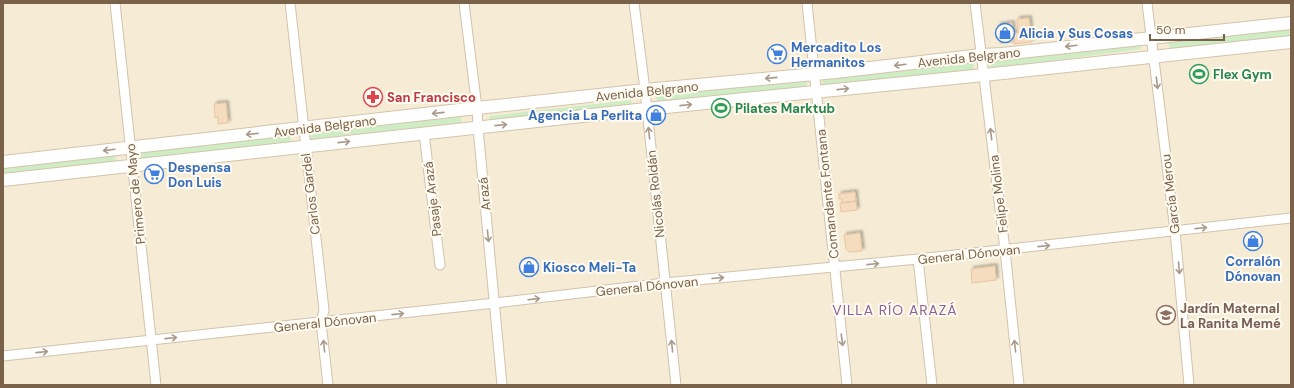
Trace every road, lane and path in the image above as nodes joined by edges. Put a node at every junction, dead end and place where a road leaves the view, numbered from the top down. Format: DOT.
graph roads {
  1 [pos="115,3"];
  2 [pos="290,3"];
  3 [pos="464,3"];
  4 [pos="634,3"];
  5 [pos="807,3"];
  6 [pos="975,3"];
  7 [pos="1147,3"];
  8 [pos="1291,23"];
  9 [pos="1151,37"];
  10 [pos="1291,42"];
  11 [pos="982,55"];
  12 [pos="1153,56"];
  13 [pos="815,74"];
  14 [pos="984,75"];
  15 [pos="645,90"];
  16 [pos="816,92"];
  17 [pos="477,108"];
  18 [pos="646,109"];
  19 [pos="304,128"];
  20 [pos="478,128"];
  21 [pos="424,133"];
  22 [pos="305,146"];
  23 [pos="130,147"];
  24 [pos="3,162"];
  25 [pos="132,165"];
  26 [pos="3,180"];
  27 [pos="1291,218"];
  28 [pos="1175,231"];
  29 [pos="1005,250"];
  30 [pos="918,259"];
  31 [pos="440,265"];
  32 [pos="834,267"];
  33 [pos="665,283"];
  34 [pos="495,303"];
  35 [pos="321,322"];
  36 [pos="151,340"];
  37 [pos="3,356"];
  38 [pos="156,385"];
  39 [pos="328,385"];
  40 [pos="502,385"];
  41 [pos="676,385"];
  42 [pos="848,385"];
  43 [pos="932,385"];
  44 [pos="1019,385"];
  45 [pos="1190,385"];
  1 -- 23 [label="street, Primero de Mayo"];
  2 -- 19 [label="street, Carlos Gardel"];
  3 -- 17 [label="street, Arazá"];
  4 -- 15 [label="street, Nicolás Roldán"];
  5 -- 13 [label="street, Comandante Fontana"];
  6 -- 11 [label="street, Felipe Molina"];
  7 -- 9 [label="street, García Merou"];
  8 -- 9 [label="main road, Avenida Belgrano"];
  9 -- 11 [label="main road, Avenida Belgrano, one-way"];
  9 -- 12 [label="street, García Merou"];
  10 -- 12 [label="main road, Avenida Belgrano"];
  11 -- 13 [label="main road, Avenida Belgrano, one-way"];
  11 -- 14 [label="street, Felipe Molina"];
  12 -- 14 [label="main road, Avenida Belgrano"];
  12 -- 28 [label="street, García Merou, one-way"];
  13 -- 15 [label="main road, Avenida Belgrano, one-way"];
  13 -- 16 [label="street, Comandante Fontana"];
  16 -- 14 [label="main road, Avenida Belgrano, one-way"];
  29 -- 14 [label="street, Felipe Molina, one-way"];
  15 -- 17 [label="main road, Avenida Belgrano"];
  15 -- 18 [label="street, Nicolás Roldán"];
  18 -- 16 [label="main road, Avenida Belgrano, one-way"];
  16 -- 32 [label="street, Comandante Fontana"];
  17 -- 19 [label="main road, Avenida Belgrano, one-way"];
  17 -- 20 [label="street, Arazá"];
  20 -- 18 [label="main road, Avenida Belgrano, one-way"];
  33 -- 18 [label="street, Nicolás Roldán, one-way"];
  19 -- 22 [label="street, Carlos Gardel"];
  19 -- 23 [label="main road, Avenida Belgrano, one-way"];
  20 -- 21 [label="main road, Avenida Belgrano"];
  20 -- 34 [label="street, Arazá, one-way"];
  22 -- 21 [label="main road, Avenida Belgrano, one-way"];
  21 -- 31 [label="street, Pasaje Arazá"];
  22 -- 25 [label="main road, Avenida Belgrano"];
  22 -- 35 [label="street, Carlos Gardel"];
  23 -- 24 [label="main road, Avenida Belgrano, one-way"];
  23 -- 25 [label="street, Primero de Mayo"];
  25 -- 26 [label="main road, Avenida Belgrano"];
  25 -- 36 [label="street, Primero de Mayo"];
  28 -- 27 [label="street, General Dónovan, one-way"];
  29 -- 28 [label="street, General Dónovan, one-way"];
  28 -- 45 [label="street, García Merou, one-way"];
  29 -- 30 [label="street, General Dónovan"];
  44 -- 29 [label="street, Felipe Molina, one-way"];
  32 -- 30 [label="street, General Dónovan, one-way"];
  30 -- 43 [label="street"];
  33 -- 32 [label="street, General Dónovan, one-way"];
  32 -- 42 [label="street, Comandante Fontana, one-way"];
  34 -- 33 [label="street, General Dónovan, one-way"];
  41 -- 33 [label="street, Nicolás Roldán, one-way"];
  35 -- 34 [label="street, General Dónovan, one-way"];
  34 -- 40 [label="street, Arazá"];
  36 -- 35 [label="street, General Dónovan, one-way"];
  39 -- 35 [label="street, Carlos Gardel, one-way"];
  37 -- 36 [label="street, General Dónovan, one-way"];
  36 -- 38 [label="street, Primero de Mayo"];
}
